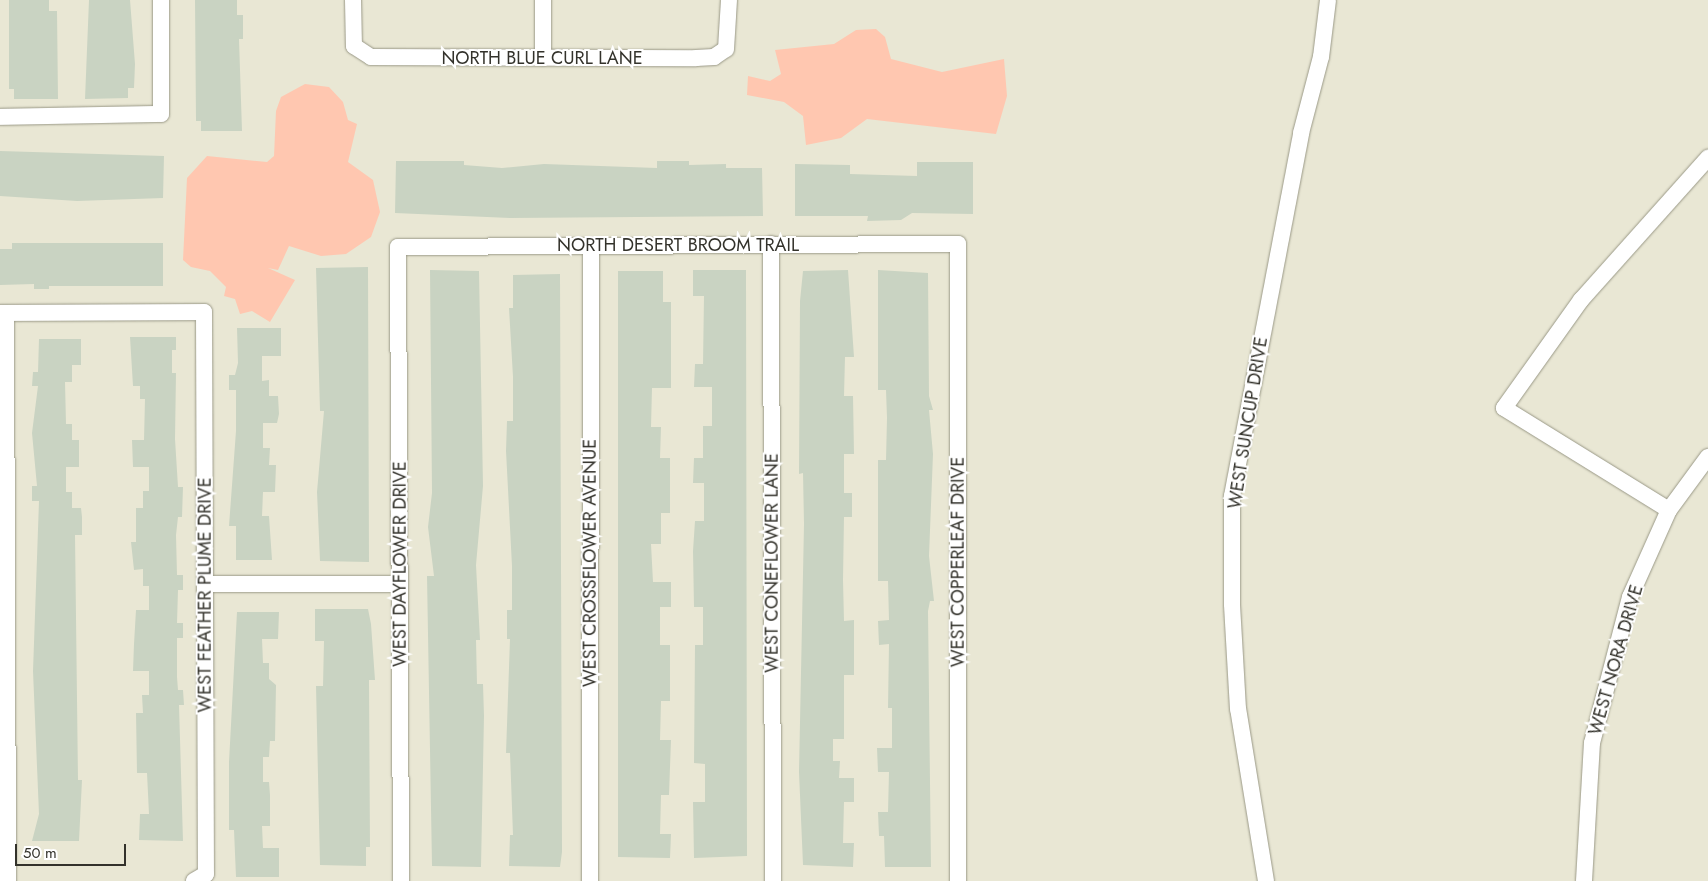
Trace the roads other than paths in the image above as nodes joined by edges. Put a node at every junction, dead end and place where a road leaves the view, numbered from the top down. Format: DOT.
graph roads {
  1 [pos="161,0"];
  2 [pos="353,0"];
  3 [pos="543,0"];
  4 [pos="729,0"];
  5 [pos="1328,0"];
  6 [pos="543,58"];
  7 [pos="0,117"];
  8 [pos="1708,158"];
  9 [pos="772,244"];
  10 [pos="958,244"];
  11 [pos="591,246"];
  12 [pos="398,247"];
  13 [pos="3,313"];
  14 [pos="4,442"];
  15 [pos="1708,457"];
  16 [pos="1669,510"];
  17 [pos="205,584"];
  18 [pos="400,584"];
  19 [pos="200,880"];
  20 [pos="8,881"];
  21 [pos="401,881"];
  22 [pos="590,881"];
  23 [pos="773,881"];
  24 [pos="958,881"];
  25 [pos="1266,881"];
  26 [pos="1584,881"];
  1 -- 7 [label="street"];
  2 -- 6 [label="street, NORTH BLUE CURL LANE"];
  3 -- 6 [label="street"];
  4 -- 6 [label="street, NORTH BLUE CURL LANE"];
  5 -- 25 [label="street, WEST SUNCUP DRIVE"];
  8 -- 16 [label="street"];
  9 -- 10 [label="street, NORTH DESERT BROOM TRAIL"];
  9 -- 11 [label="street, NORTH DESERT BROOM TRAIL"];
  9 -- 23 [label="street, WEST CONEFLOWER LANE"];
  10 -- 24 [label="street, WEST COPPERLEAF DRIVE"];
  11 -- 12 [label="street, NORTH DESERT BROOM TRAIL"];
  11 -- 22 [label="street, WEST CROSSFLOWER AVENUE"];
  12 -- 18 [label="street, WEST DAYFLOWER DRIVE"];
  13 -- 14 [label="street"];
  13 -- 17 [label="street, WEST FEATHER PLUME DRIVE"];
  14 -- 20 [label="street"];
  15 -- 16 [label="street, WEST NORA DRIVE"];
  16 -- 26 [label="street, WEST NORA DRIVE"];
  17 -- 18 [label="street"];
  17 -- 19 [label="street, WEST FEATHER PLUME DRIVE"];
  18 -- 21 [label="street, WEST DAYFLOWER DRIVE"];
}
